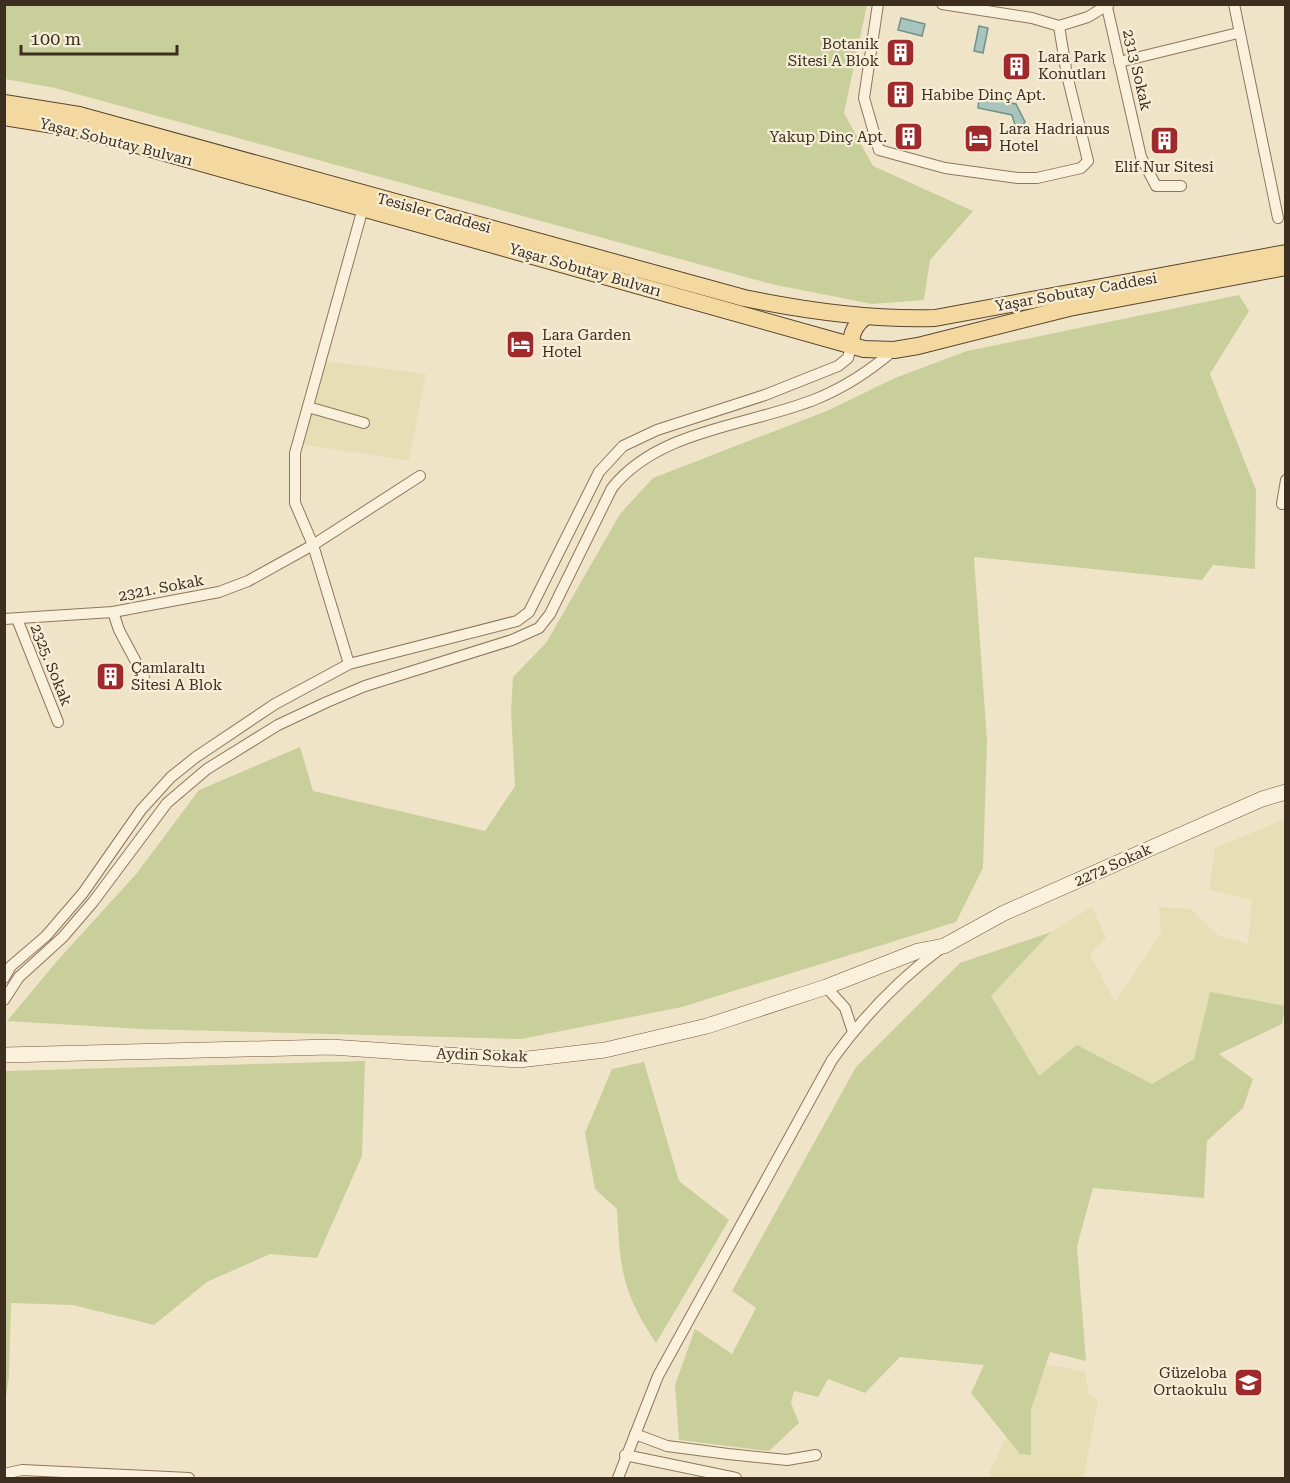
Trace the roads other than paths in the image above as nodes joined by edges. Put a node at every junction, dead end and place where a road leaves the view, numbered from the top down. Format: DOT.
graph roads {
  1 [pos="878,4"];
  2 [pos="942,4"];
  3 [pos="1234,4"];
  4 [pos="1108,6"];
  5 [pos="1059,26"];
  6 [pos="1238,33"];
  7 [pos="1119,62"];
  8 [pos="4,103"];
  9 [pos="4,117"];
  10 [pos="1181,186"];
  11 [pos="363,208"];
  12 [pos="1278,218"];
  13 [pos="1286,253"];
  14 [pos="1286,267"];
  15 [pos="865,317"];
  16 [pos="893,320"];
  17 [pos="851,346"];
  18 [pos="894,350"];
  19 [pos="308,407"];
  20 [pos="364,423"];
  21 [pos="420,476"];
  22 [pos="1286,480"];
  23 [pos="1286,504"];
  24 [pos="313,545"];
  25 [pos="113,612"];
  26 [pos="4,619"];
  27 [pos="17,619"];
  28 [pos="349,664"];
  29 [pos="144,677"];
  30 [pos="58,722"];
  31 [pos="1286,792"];
  32 [pos="944,946"];
  33 [pos="8,963"];
  34 [pos="19,976"];
  35 [pos="4,978"];
  36 [pos="826,987"];
  37 [pos="4,1000"];
  38 [pos="853,1032"];
  39 [pos="4,1055"];
  40 [pos="635,1434"];
  41 [pos="625,1455"];
  42 [pos="816,1455"];
  43 [pos="4,1474"];
  44 [pos="189,1479"];
  45 [pos="618,1479"];
  46 [pos="736,1479"];
  1 -- 5 [label="street"];
  2 -- 5 [label="street"];
  3 -- 6 [label="street"];
  4 -- 5 [label="street"];
  4 -- 7 [label="street, 2313 Sokak"];
  6 -- 7 [label="street"];
  6 -- 12 [label="street"];
  7 -- 10 [label="street, 2313 Sokak"];
  8 -- 15 [label="main road, Tesisler Caddesi"];
  9 -- 11 [label="main road, Yaşar Sobutay Bulvarı"];
  11 -- 17 [label="main road, Yaşar Sobutay Bulvarı"];
  11 -- 19 [label="street"];
  13 -- 16 [label="main road, Yaşar Sobutay Caddesi"];
  14 -- 18 [label="main road, Yaşar Sobutay Bulvarı"];
  15 -- 16 [label="main road, Yaşar Sobutay Caddesi"];
  15 -- 17 [label="main road"];
  16 -- 18 [label="main road"];
  17 -- 18 [label="main road, Yaşar Sobutay Bulvarı"];
  17 -- 28 [label="street"];
  18 -- 34 [label="street"];
  19 -- 20 [label="street"];
  19 -- 24 [label="street"];
  21 -- 24 [label="street, 2321. Sokak"];
  22 -- 23 [label="street"];
  24 -- 25 [label="street, 2321. Sokak"];
  24 -- 28 [label="street"];
  25 -- 27 [label="street, 2321. Sokak"];
  25 -- 29 [label="street"];
  26 -- 27 [label="street, 2321. Sokak"];
  27 -- 30 [label="street, 2325. Sokak"];
  28 -- 33 [label="street"];
  31 -- 32 [label="street, 2272 Sokak"];
  32 -- 36 [label="street, Aydin Sokak"];
  32 -- 38 [label="street"];
  33 -- 34 [label="street"];
  33 -- 35 [label="street"];
  34 -- 37 [label="street"];
  36 -- 38 [label="street"];
  36 -- 39 [label="street, Aydin Sokak"];
  38 -- 40 [label="street"];
  40 -- 41 [label="street"];
  40 -- 42 [label="street"];
  41 -- 45 [label="street"];
  41 -- 46 [label="street"];
  43 -- 44 [label="street"];
}
